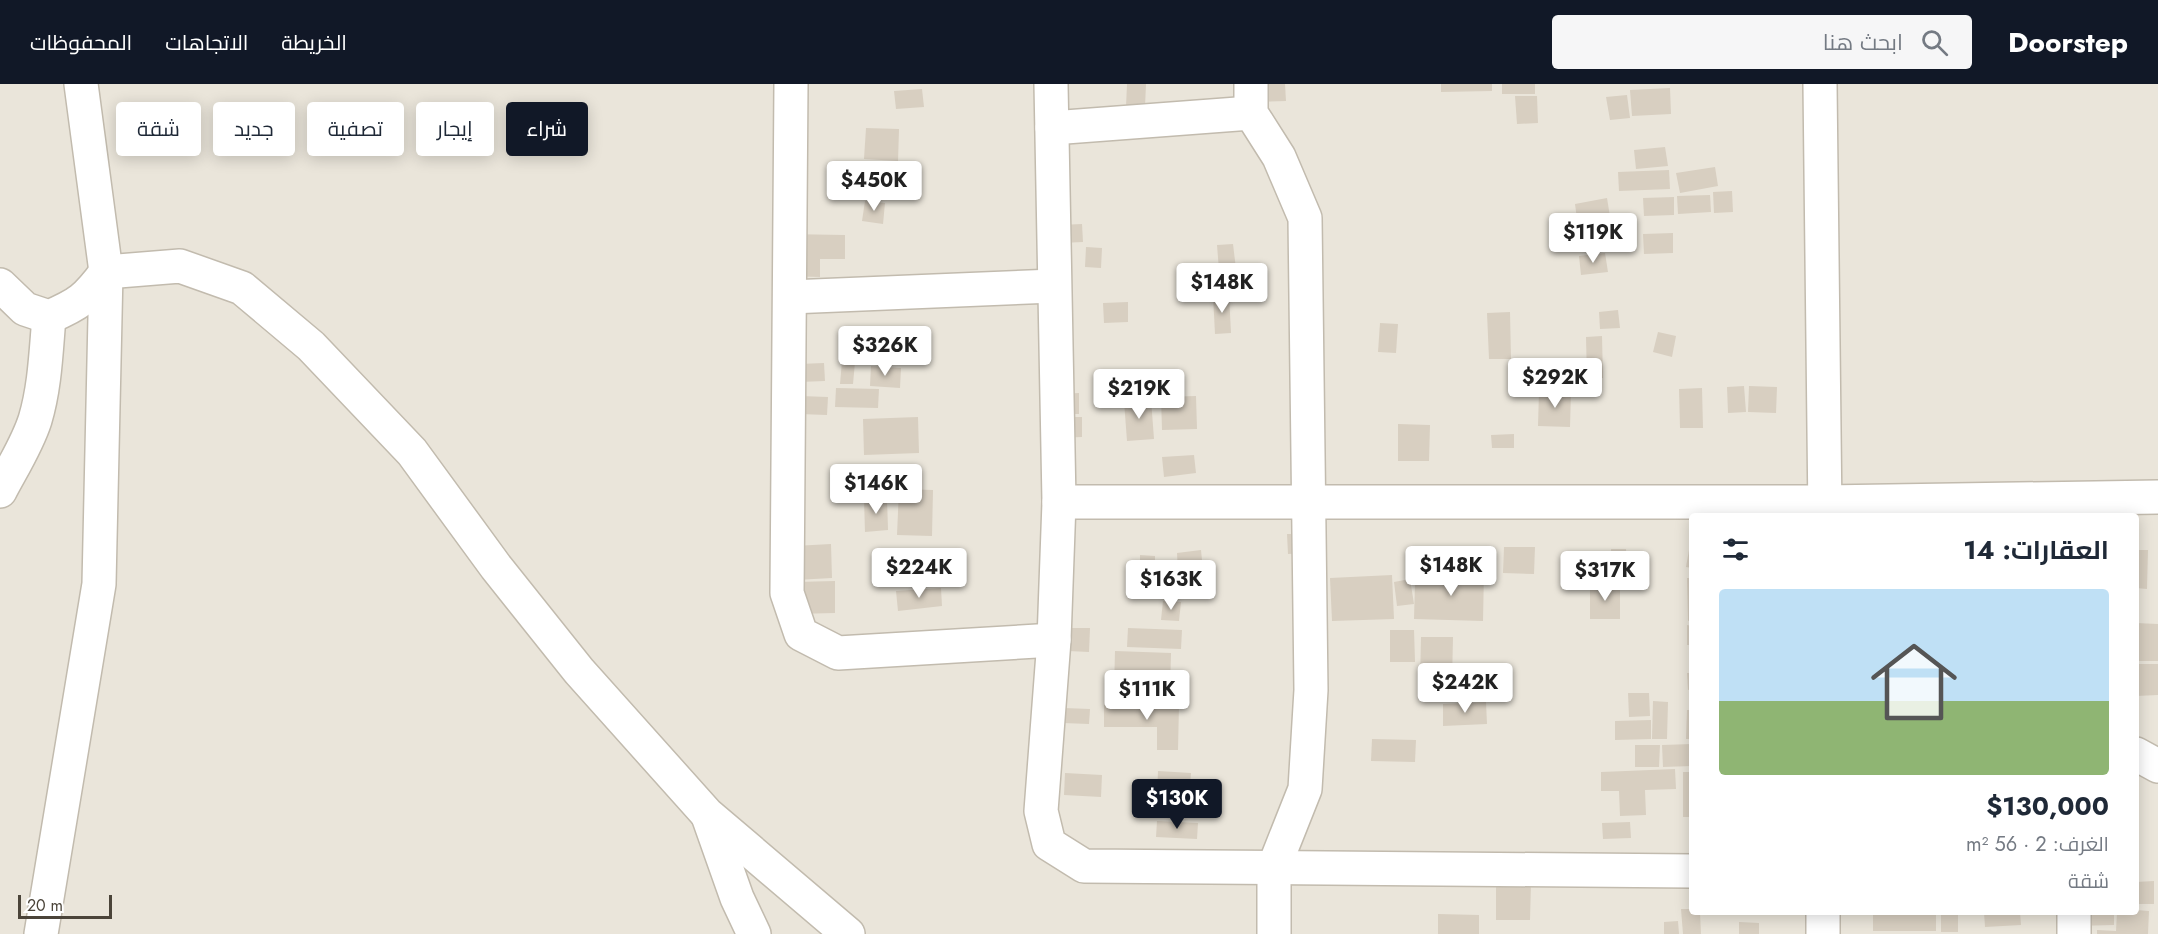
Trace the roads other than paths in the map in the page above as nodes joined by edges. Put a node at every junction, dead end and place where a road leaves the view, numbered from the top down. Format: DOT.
graph roads {
  1 [pos="81,84"];
  2 [pos="790,84"];
  3 [pos="1051,84"];
  4 [pos="1820,84"];
  5 [pos="1251,99"];
  6 [pos="1052,128"];
  7 [pos="106,272"];
  8 [pos="0,285"];
  9 [pos="1054,286"];
  10 [pos="790,297"];
  11 [pos="49,317"];
  12 [pos="0,491"];
  13 [pos="2158,497"];
  14 [pos="1307,501"];
  15 [pos="1059,502"];
  16 [pos="1824,509"];
  17 [pos="1054,640"];
  18 [pos="2139,756"];
  19 [pos="2158,766"];
  20 [pos="707,814"];
  21 [pos="1274,867"];
  22 [pos="1689,871"];
  23 [pos="1823,915"];
  24 [pos="2074,915"];
  25 [pos="41,934"];
  26 [pos="754,934"];
  27 [pos="848,934"];
  28 [pos="1274,934"];
  29 [pos="1823,934"];
  30 [pos="2074,934"];
  1 -- 7 [label="street"];
  2 -- 10 [label="street"];
  3 -- 6 [label="street"];
  4 -- 16 [label="street"];
  5 -- 6 [label="street"];
  5 -- 14 [label="street"];
  6 -- 9 [label="street"];
  7 -- 11 [label="street"];
  7 -- 20 [label="street"];
  7 -- 25 [label="street"];
  8 -- 11 [label="street"];
  9 -- 10 [label="street"];
  9 -- 15 [label="street"];
  10 -- 17 [label="street"];
  11 -- 12 [label="street"];
  13 -- 16 [label="street"];
  14 -- 15 [label="street"];
  14 -- 16 [label="street"];
  14 -- 21 [label="street"];
  15 -- 17 [label="street"];
  17 -- 21 [label="street"];
  18 -- 19 [label="street"];
  20 -- 26 [label="street"];
  20 -- 27 [label="street"];
  21 -- 22 [label="street"];
  21 -- 28 [label="street"];
  23 -- 29 [label="street"];
  24 -- 30 [label="street"];
}
